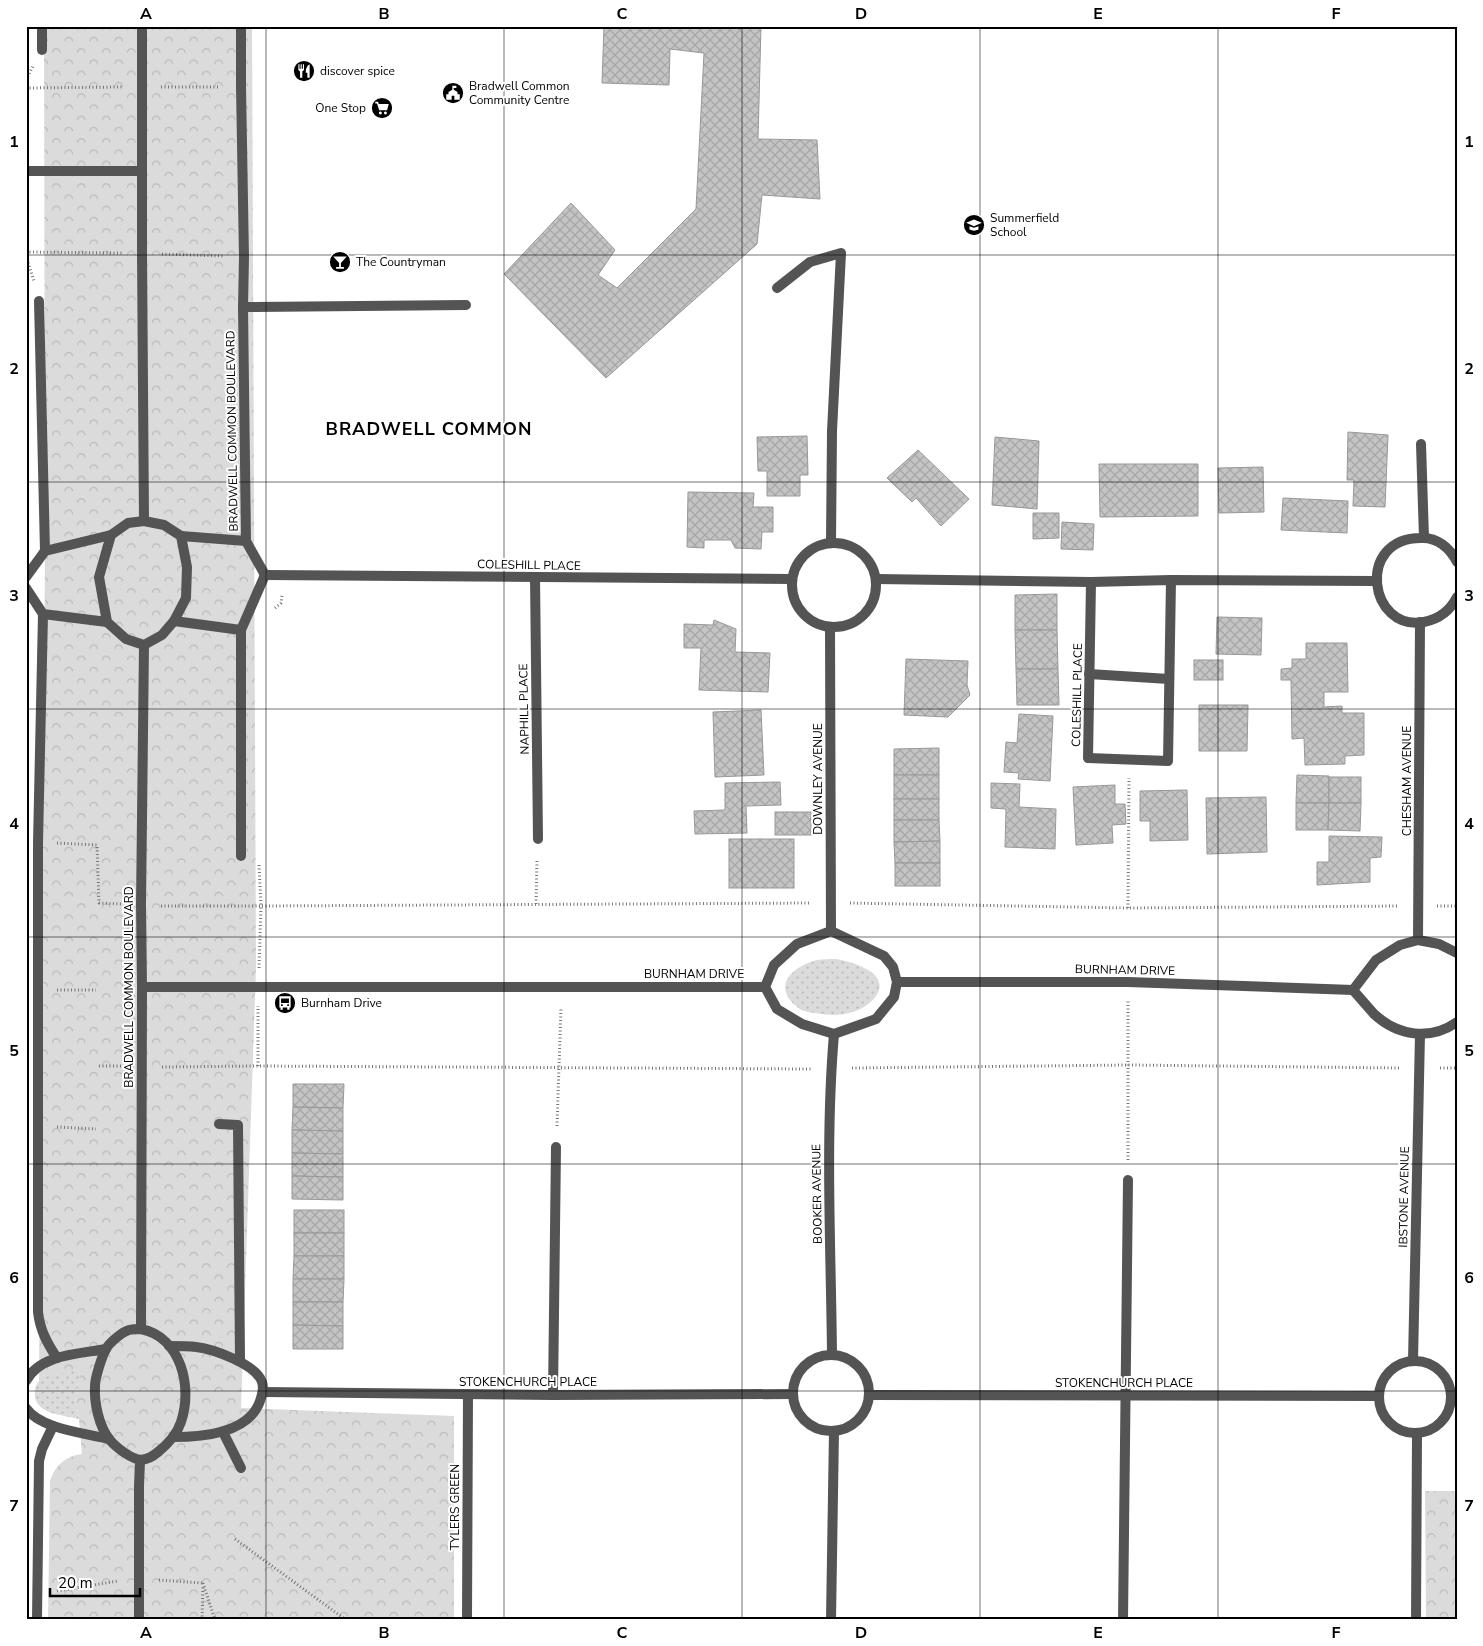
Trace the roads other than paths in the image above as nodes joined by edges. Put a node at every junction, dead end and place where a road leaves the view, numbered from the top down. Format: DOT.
graph roads {
  1 [pos="42,26"];
  2 [pos="142,26"];
  3 [pos="241,26"];
  4 [pos="42,50"];
  5 [pos="26,171"];
  6 [pos="142,171"];
  7 [pos="777,288"];
  8 [pos="39,301"];
  9 [pos="466,305"];
  10 [pos="243,307"];
  11 [pos="1421,444"];
  12 [pos="144,521"];
  13 [pos="111,535"];
  14 [pos="181,536"];
  15 [pos="1424,538"];
  16 [pos="246,541"];
  17 [pos="831,542"];
  18 [pos="45,551"];
  19 [pos="1457,562"];
  20 [pos="265,575"];
  21 [pos="26,577"];
  22 [pos="535,577"];
  23 [pos="792,579"];
  24 [pos="876,579"];
  25 [pos="1171,580"];
  26 [pos="1376,581"];
  27 [pos="1091,582"];
  28 [pos="26,588"];
  29 [pos="1457,598"];
  30 [pos="43,614"];
  31 [pos="174,621"];
  32 [pos="107,622"];
  33 [pos="1420,622"];
  34 [pos="830,627"];
  35 [pos="241,630"];
  36 [pos="144,645"];
  37 [pos="1089,674"];
  38 [pos="1169,679"];
  39 [pos="538,840"];
  40 [pos="241,856"];
  41 [pos="831,931"];
  42 [pos="1418,940"];
  43 [pos="1457,953"];
  44 [pos="897,982"];
  45 [pos="765,986"];
  46 [pos="142,987"];
  47 [pos="26,990"];
  48 [pos="37,990"];
  49 [pos="1353,990"];
  50 [pos="1457,1022"];
  51 [pos="834,1034"];
  52 [pos="1420,1034"];
  53 [pos="219,1124"];
  54 [pos="556,1147"];
  55 [pos="1128,1180"];
  56 [pos="141,1329"];
  57 [pos="169,1346"];
  58 [pos="106,1348"];
  59 [pos="832,1355"];
  60 [pos="57,1358"];
  61 [pos="240,1360"];
  62 [pos="1413,1361"];
  63 [pos="26,1381"];
  64 [pos="263,1392"];
  65 [pos="468,1394"];
  66 [pos="793,1394"];
  67 [pos="553,1395"];
  68 [pos="869,1395"];
  69 [pos="1126,1395"];
  70 [pos="1379,1396"];
  71 [pos="1454,1398"];
  72 [pos="26,1408"];
  73 [pos="53,1426"];
  74 [pos="834,1431"];
  75 [pos="224,1432"];
  76 [pos="1417,1434"];
  77 [pos="173,1437"];
  78 [pos="109,1439"];
  79 [pos="140,1461"];
  80 [pos="241,1468"];
  81 [pos="37,1620"];
  82 [pos="140,1620"];
  83 [pos="467,1620"];
  84 [pos="831,1620"];
  85 [pos="1123,1620"];
  86 [pos="1416,1620"];
  1 -- 4 [label="street"];
  2 -- 6 [label="street"];
  3 -- 10 [label="street, BRADWELL COMMON BOULEVARD"];
  5 -- 6 [label="street"];
  6 -- 12 [label="street"];
  7 -- 17 [label="street"];
  8 -- 18 [label="street"];
  9 -- 10 [label="street"];
  10 -- 16 [label="street, BRADWELL COMMON BOULEVARD"];
  11 -- 15 [label="street"];
  12 -- 13 [label="street"];
  12 -- 14 [label="street"];
  13 -- 18 [label="street"];
  13 -- 32 [label="street"];
  14 -- 16 [label="street"];
  14 -- 31 [label="street"];
  15 -- 19 [label="street"];
  15 -- 26 [label="street"];
  16 -- 20 [label="street, BRADWELL COMMON BOULEVARD"];
  17 -- 23 [label="street"];
  17 -- 24 [label="street"];
  18 -- 21 [label="street"];
  20 -- 22 [label="street, COLESHILL PLACE"];
  20 -- 35 [label="street"];
  22 -- 23 [label="street, COLESHILL PLACE"];
  22 -- 39 [label="street, NAPHILL PLACE"];
  23 -- 34 [label="street"];
  24 -- 27 [label="street"];
  24 -- 34 [label="street"];
  25 -- 26 [label="street"];
  25 -- 27 [label="street"];
  25 -- 38 [label="street, COLESHILL PLACE"];
  26 -- 33 [label="street"];
  27 -- 37 [label="street, COLESHILL PLACE"];
  28 -- 30 [label="street"];
  29 -- 33 [label="street"];
  30 -- 32 [label="street"];
  30 -- 48 [label="street"];
  31 -- 35 [label="street"];
  31 -- 36 [label="street"];
  32 -- 36 [label="street"];
  33 -- 42 [label="street, CHESHAM AVENUE"];
  34 -- 41 [label="street, DOWNLEY AVENUE"];
  35 -- 40 [label="street"];
  36 -- 46 [label="street, BRADWELL COMMON BOULEVARD"];
  37 -- 38 [label="street"];
  37 -- 38 [label="street, COLESHILL PLACE"];
  41 -- 44 [label="street"];
  41 -- 45 [label="street"];
  42 -- 43 [label="street"];
  42 -- 49 [label="street"];
  44 -- 49 [label="street, BURNHAM DRIVE"];
  44 -- 51 [label="street"];
  45 -- 46 [label="street, BURNHAM DRIVE"];
  45 -- 51 [label="street"];
  46 -- 56 [label="street, BRADWELL COMMON BOULEVARD"];
  47 -- 48 [label="street"];
  48 -- 60 [label="street"];
  49 -- 52 [label="street"];
  50 -- 52 [label="street"];
  51 -- 59 [label="street, BOOKER AVENUE"];
  52 -- 62 [label="street, IBSTONE AVENUE"];
  53 -- 61 [label="street"];
  54 -- 67 [label="street"];
  55 -- 69 [label="street"];
  56 -- 57 [label="street"];
  56 -- 58 [label="street"];
  57 -- 61 [label="street"];
  57 -- 77 [label="street"];
  58 -- 60 [label="street"];
  58 -- 78 [label="street"];
  59 -- 66 [label="street"];
  59 -- 68 [label="street"];
  60 -- 63 [label="street"];
  61 -- 64 [label="street"];
  62 -- 70 [label="street"];
  62 -- 71 [label="street"];
  64 -- 65 [label="street, STOKENCHURCH PLACE"];
  64 -- 75 [label="street"];
  65 -- 67 [label="street, STOKENCHURCH PLACE"];
  65 -- 83 [label="street, TYLERS GREEN"];
  66 -- 67 [label="street, STOKENCHURCH PLACE"];
  66 -- 74 [label="street"];
  68 -- 69 [label="street, STOKENCHURCH PLACE"];
  68 -- 74 [label="street"];
  69 -- 70 [label="street, STOKENCHURCH PLACE"];
  69 -- 85 [label="street"];
  70 -- 76 [label="street"];
  71 -- 76 [label="street"];
  72 -- 73 [label="street"];
  73 -- 78 [label="street"];
  73 -- 81 [label="street"];
  74 -- 84 [label="street"];
  75 -- 77 [label="street"];
  75 -- 80 [label="street"];
  76 -- 86 [label="street"];
  77 -- 79 [label="street"];
  78 -- 79 [label="street"];
  79 -- 82 [label="street"];
}
